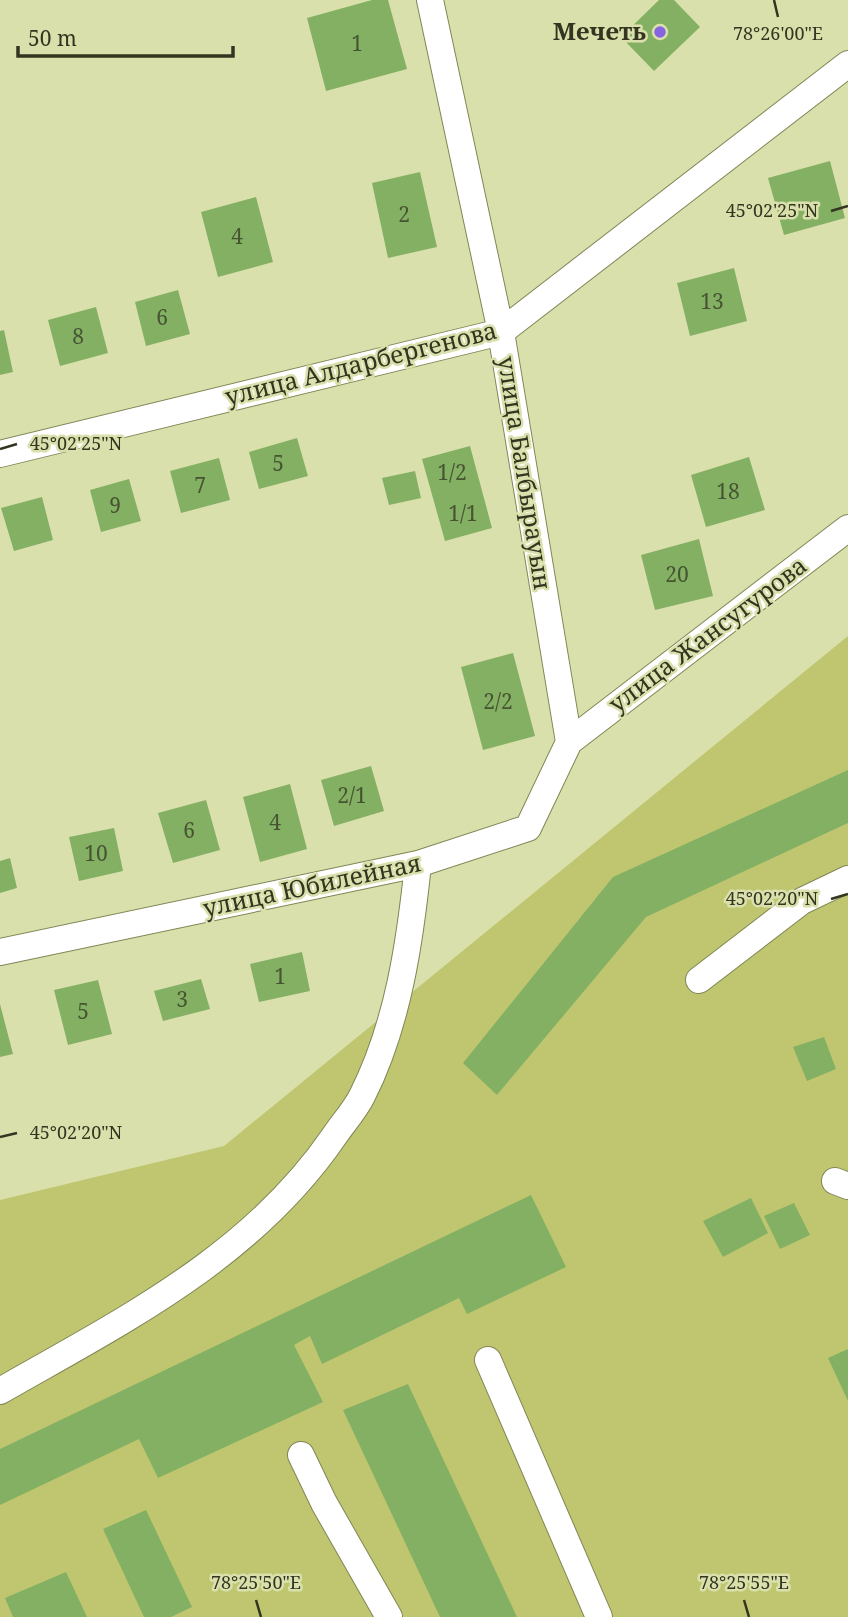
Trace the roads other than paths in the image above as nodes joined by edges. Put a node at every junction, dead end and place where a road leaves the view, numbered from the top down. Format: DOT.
graph roads {
  1 [pos="430,0"];
  2 [pos="848,64"];
  3 [pos="500,331"];
  4 [pos="0,454"];
  5 [pos="848,528"];
  6 [pos="569,742"];
  7 [pos="418,864"];
  8 [pos="848,879"];
  9 [pos="0,952"];
  10 [pos="699,980"];
  11 [pos="488,1360"];
  12 [pos="0,1391"];
  13 [pos="301,1455"];
  14 [pos="389,1617"];
  15 [pos="599,1617"];
  1 -- 3 [label="street, улица Балбырауын"];
  2 -- 3 [label="street, улица Алдарбергенова"];
  3 -- 4 [label="street, улица Алдарбергенова"];
  3 -- 6 [label="street, улица Балбырауын"];
  5 -- 6 [label="street, улица Жансугурова"];
  6 -- 7 [label="street, улица Юбилейная"];
  7 -- 9 [label="street, улица Юбилейная"];
  7 -- 12 [label="street"];
  8 -- 10 [label="street"];
  11 -- 15 [label="street"];
  13 -- 14 [label="street"];
}
